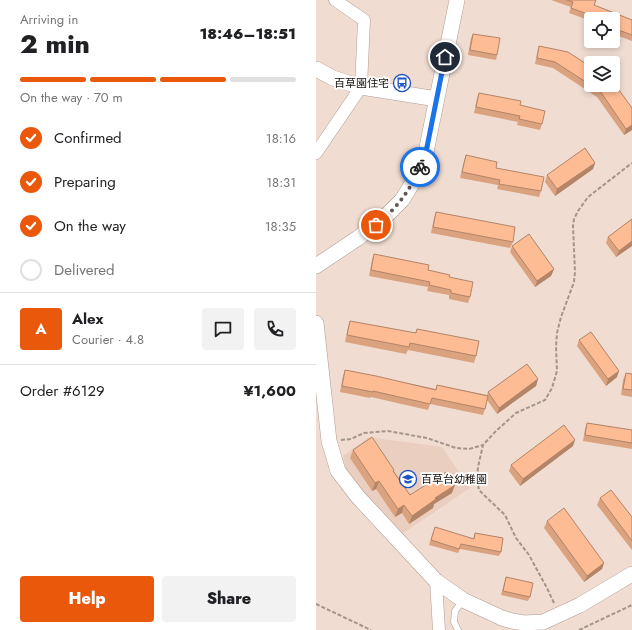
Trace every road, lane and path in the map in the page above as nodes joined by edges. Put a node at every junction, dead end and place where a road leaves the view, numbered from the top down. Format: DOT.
graph roads {
  1 [pos="335,0"];
  2 [pos="457,0"];
  3 [pos="316,69"];
  4 [pos="361,87"];
  5 [pos="437,99"];
  6 [pos="316,153"];
  7 [pos="632,163"];
  8 [pos="316,266"];
  9 [pos="316,323"];
  10 [pos="329,441"];
  11 [pos="483,445"];
  12 [pos="632,574"];
  13 [pos="436,581"];
  14 [pos="463,600"];
  15 [pos="316,604"];
  16 [pos="632,605"];
  17 [pos="556,609"];
  18 [pos="371,630"];
  19 [pos="439,630"];
  20 [pos="458,630"];
  21 [pos="579,630"];
  1 -- 4 [label="street"];
  2 -- 5 [label="street"];
  3 -- 4 [label="street"];
  4 -- 5 [label="street"];
  4 -- 6 [label="street"];
  5 -- 8 [label="street"];
  7 -- 11 [label="path"];
  9 -- 10 [label="street"];
  10 -- 11 [label="path"];
  10 -- 13 [label="street"];
  11 -- 17 [label="path"];
  12 -- 14 [label="street, bridge"];
  13 -- 14 [label="street"];
  13 -- 19 [label="street"];
  14 -- 20 [label="lane"];
  15 -- 18 [label="path"];
  16 -- 21 [label="path"];
}
